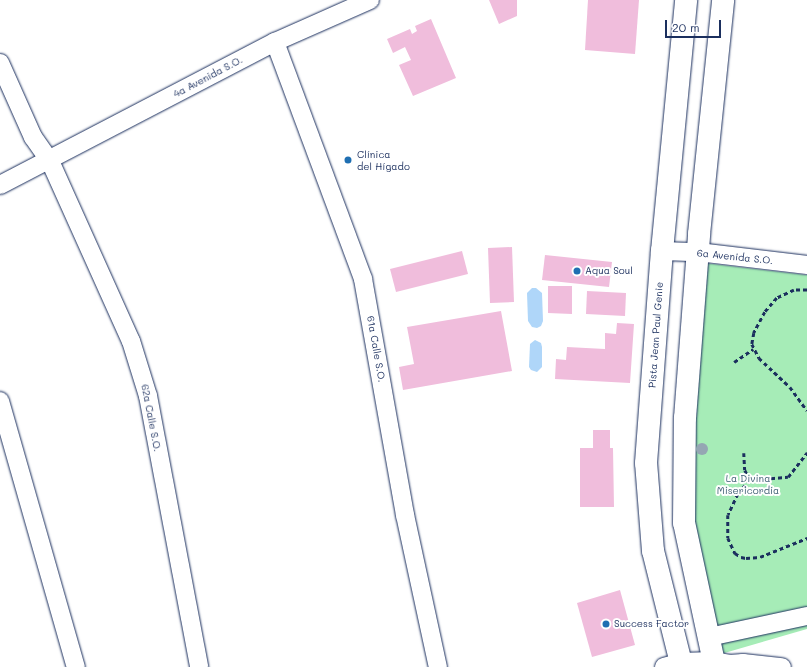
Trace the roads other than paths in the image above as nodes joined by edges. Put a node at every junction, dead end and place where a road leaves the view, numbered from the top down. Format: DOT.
graph roads {
  1 [pos="370,0"];
  2 [pos="686,0"];
  3 [pos="723,0"];
  4 [pos="275,42"];
  5 [pos="0,63"];
  6 [pos="50,161"];
  7 [pos="0,185"];
  8 [pos="662,251"];
  9 [pos="698,252"];
  10 [pos="807,264"];
  11 [pos="0,401"];
  12 [pos="807,616"];
  13 [pos="709,637"];
  14 [pos="714,664"];
  15 [pos="676,665"];
  16 [pos="76,667"];
  17 [pos="199,667"];
  18 [pos="438,667"];
  19 [pos="782,667"];
  1 -- 4 [label="street, 4a Avenida S.O."];
  2 -- 8 [label="main road, Pista Jean Paul Genie"];
  3 -- 9 [label="main road"];
  4 -- 6 [label="street, 4a Avenida S.O."];
  4 -- 18 [label="street, 61a Calle S.O."];
  5 -- 6 [label="street, 62a Calle S.O."];
  6 -- 7 [label="street, 4a Avenida S.O."];
  6 -- 17 [label="street, 62a Calle S.O."];
  8 -- 9 [label="street, 6a Avenida S.O."];
  8 -- 15 [label="main road, Pista Jean Paul Genie"];
  9 -- 10 [label="street, 6a Avenida S.O."];
  9 -- 13 [label="main road"];
  11 -- 16 [label="street"];
  12 -- 13 [label="street"];
  13 -- 14 [label="main road"];
  14 -- 15 [label="street"];
  14 -- 19 [label="street"];
}
